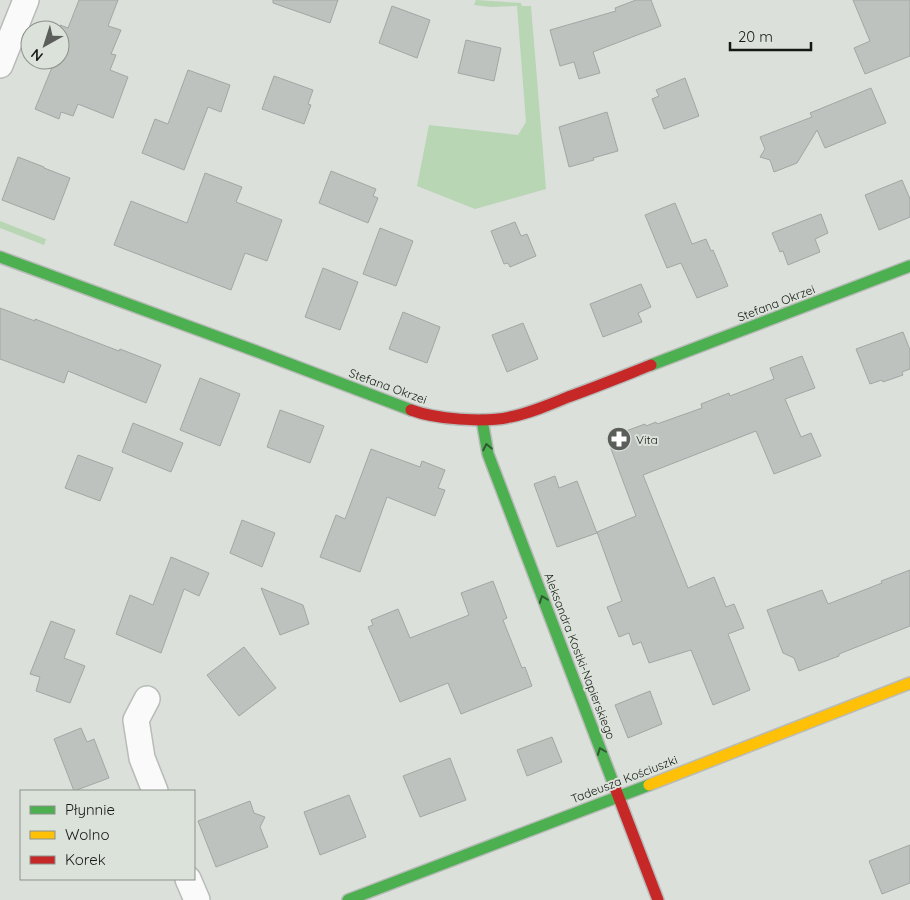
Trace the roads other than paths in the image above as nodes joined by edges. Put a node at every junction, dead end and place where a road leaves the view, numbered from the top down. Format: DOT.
graph roads {
  1 [pos="26,0"];
  2 [pos="0,65"];
  3 [pos="0,257"];
  4 [pos="910,266"];
  5 [pos="482,420"];
  6 [pos="910,683"];
  7 [pos="147,699"];
  8 [pos="155,790"];
  9 [pos="618,797"];
  10 [pos="188,880"];
  11 [pos="197,900"];
  12 [pos="348,900"];
  13 [pos="658,900"];
  1 -- 2 [label="street"];
  3 -- 5 [label="street, Stefana Okrzei"];
  4 -- 5 [label="street, Stefana Okrzei"];
  9 -- 5 [label="street, Aleksandra Kostki-Napierskiego, one-way"];
  6 -- 9 [label="street, Tadeusza Kościuszki"];
  7 -- 8 [label="street"];
  9 -- 12 [label="street, Tadeusza Kościuszki"];
  9 -- 13 [label="street, Aleksandra Kostki-Napierskiego"];
  10 -- 11 [label="street"];
}
